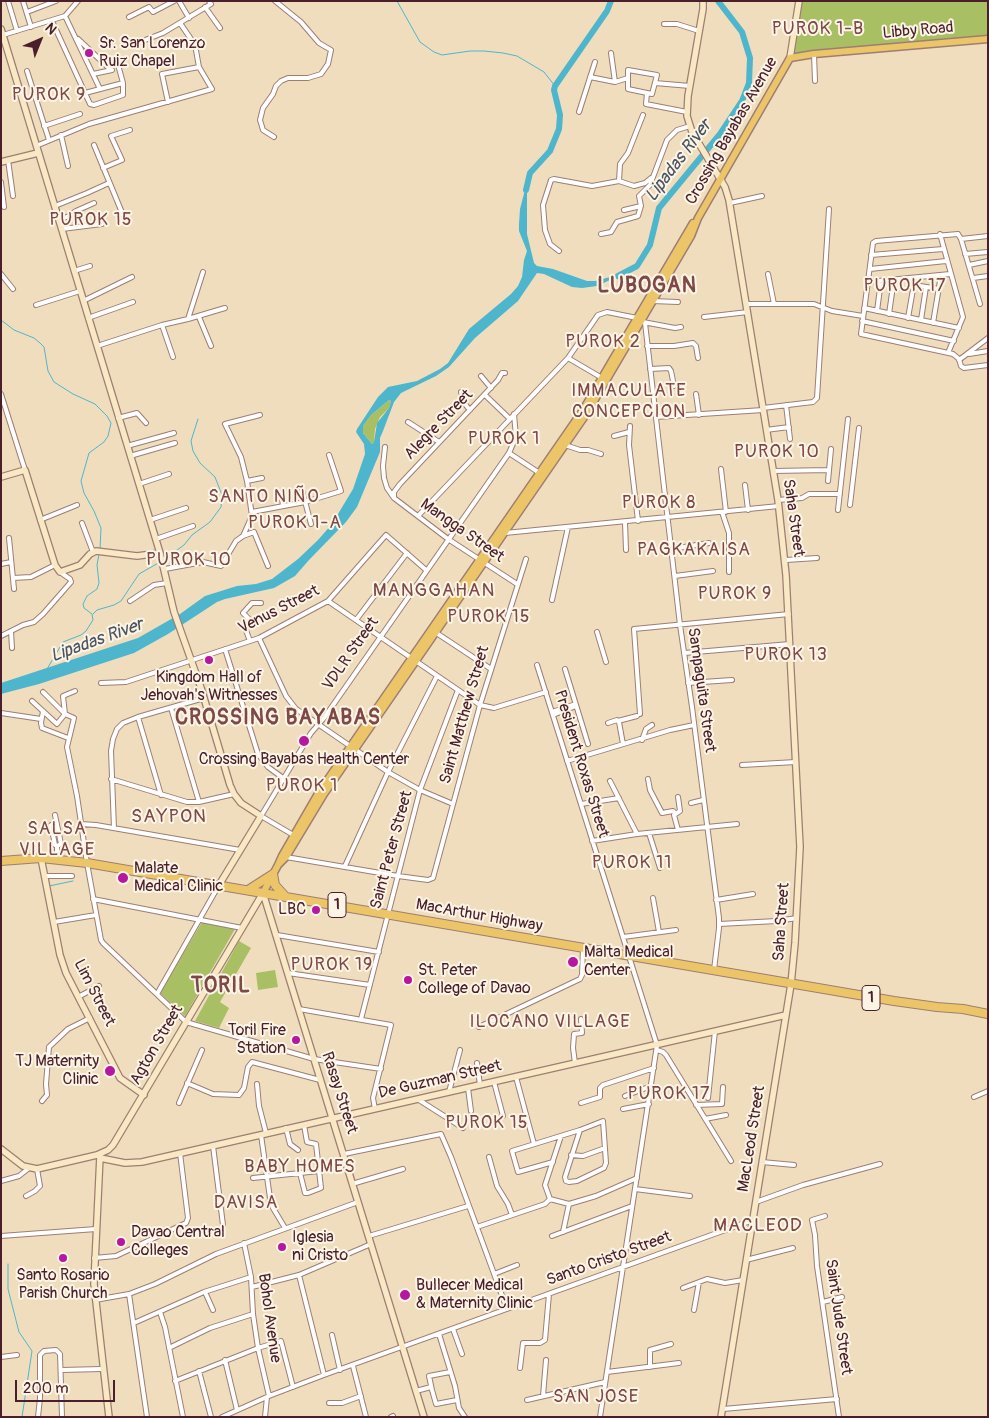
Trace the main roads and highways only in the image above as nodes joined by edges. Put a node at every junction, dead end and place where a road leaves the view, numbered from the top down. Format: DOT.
graph roads {
  1 [pos="988,39"];
  2 [pos="790,58"];
  3 [pos="698,218"];
  4 [pos="641,321"];
  5 [pos="604,379"];
  6 [pos="542,474"];
  7 [pos="1,861"];
  8 [pos="273,874"];
  9 [pos="248,890"];
  10 [pos="263,893"];
  11 [pos="285,896"];
  12 [pos="951,1009"];
  13 [pos="988,1014"];
  14 [pos="988,1019"];
  1 -- 2 [label="main road, Libby Road"];
  2 -- 3 [label="main road, Crossing Bayabas Avenue"];
  3 -- 4 [label="main road, Crossing Bayabas Avenue"];
  3 -- 4 [label="main road, Crossing Bayabas Avenue"];
  4 -- 5 [label="main road, Crossing Bayabas Avenue"];
  5 -- 6 [label="main road, Crossing Bayabas Avenue"];
  5 -- 6 [label="main road, Crossing Bayabas Avenue"];
  6 -- 8 [label="main road, Crossing Bayabas Avenue"];
  7 -- 9 [label="highway, MacArthur Highway / 1"];
  8 -- 9 [label="highway"];
  8 -- 10 [label="main road, Crossing Bayabas Avenue"];
  8 -- 11 [label="highway"];
  9 -- 10 [label="highway, MacArthur Highway / 1"];
  10 -- 11 [label="highway, MacArthur Highway / 1"];
  11 -- 12 [label="highway, MacArthur Highway / 1"];
  12 -- 13 [label="highway, MacArthur Highway / 1"];
  12 -- 14 [label="highway, MacArthur Highway / 1"];
}
